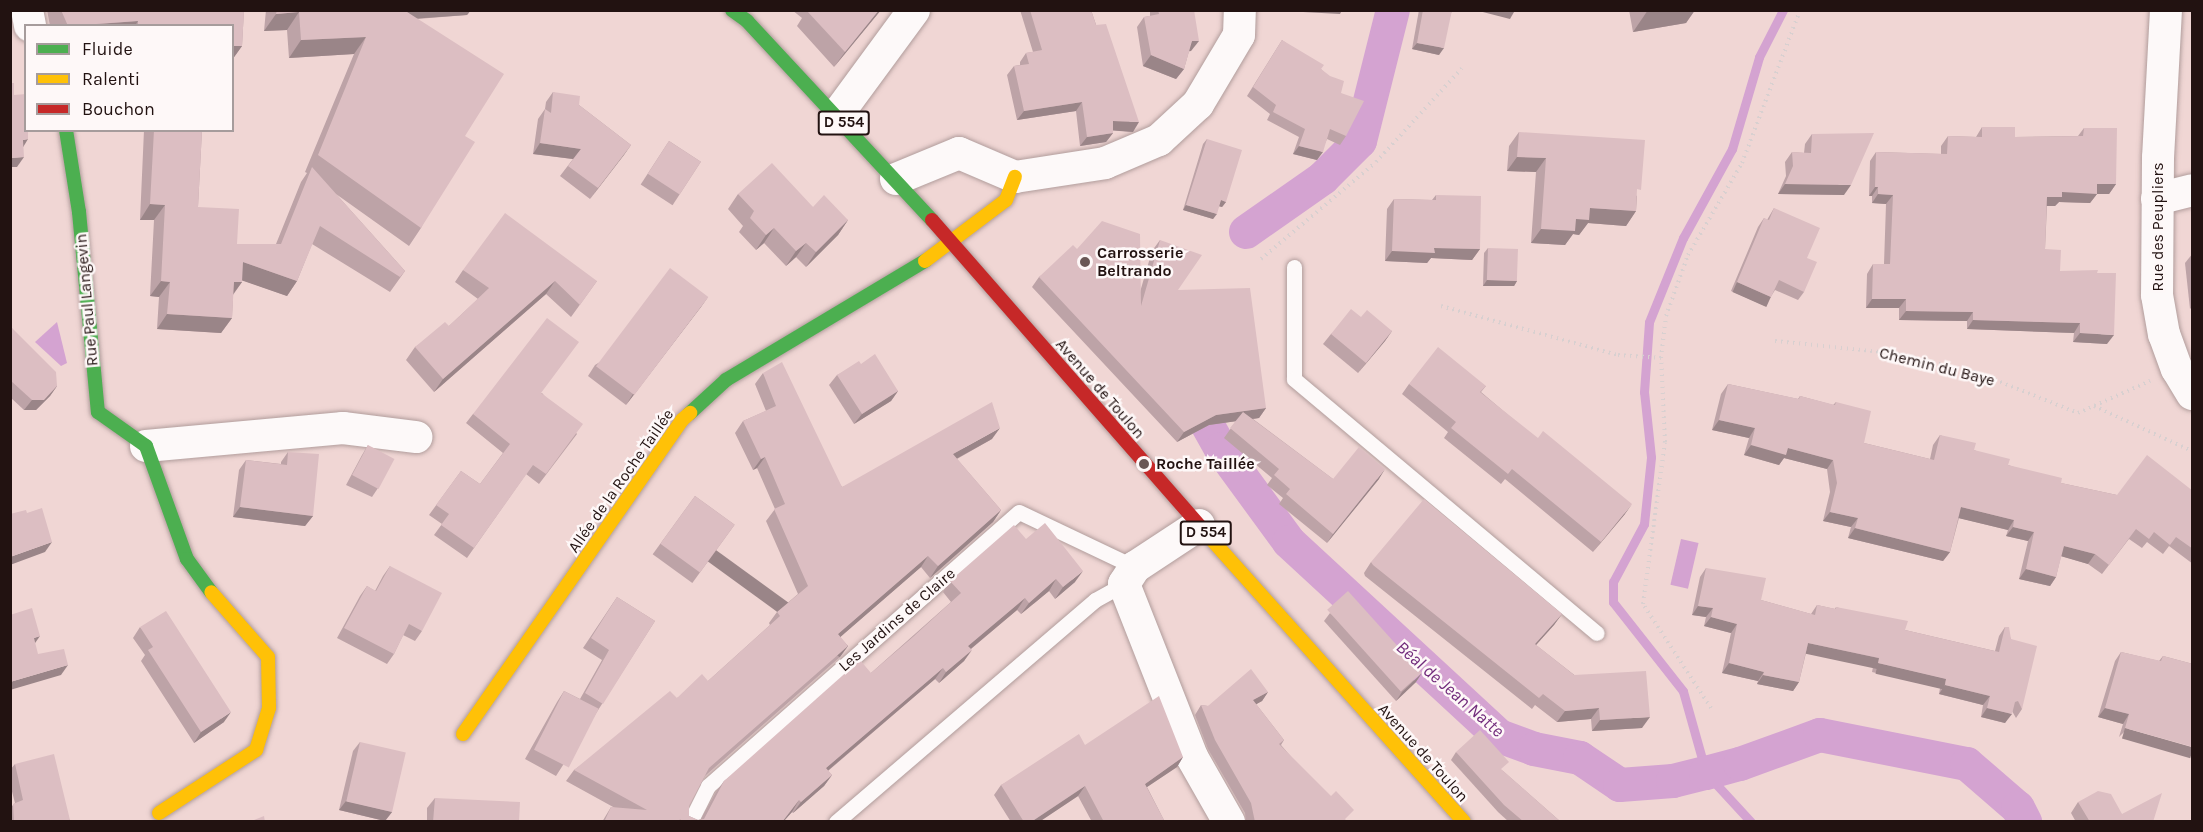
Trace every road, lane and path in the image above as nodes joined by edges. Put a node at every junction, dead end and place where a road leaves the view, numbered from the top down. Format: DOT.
graph roads {
  1 [pos="732,10"];
  2 [pos="915,10"];
  3 [pos="1240,10"];
  4 [pos="1800,10"];
  5 [pos="2154,10"];
  6 [pos="2166,10"];
  7 [pos="2163,51"];
  8 [pos="1462,68"];
  9 [pos="837,115"];
  10 [pos="66,132"];
  11 [pos="1015,177"];
  12 [pos="896,179"];
  13 [pos="2193,190"];
  14 [pos="2157,199"];
  15 [pos="950,243"];
  16 [pos="1261,259"];
  17 [pos="1294,267"];
  18 [pos="1441,306"];
  19 [pos="1775,341"];
  20 [pos="1661,358"];
  21 [pos="2158,378"];
  22 [pos="2193,394"];
  23 [pos="2094,406"];
  24 [pos="416,437"];
  25 [pos="146,446"];
  26 [pos="2193,451"];
  27 [pos="1199,525"];
  28 [pos="1130,576"];
  29 [pos="1597,633"];
  30 [pos="1711,708"];
  31 [pos="464,734"];
  32 [pos="159,813"];
  33 [pos="690,822"];
  34 [pos="836,822"];
  35 [pos="1229,822"];
  36 [pos="1464,822"];
  1 -- 9 [label="street, Avenue de Toulon / D 554"];
  2 -- 9 [label="street"];
  3 -- 11 [label="street"];
  4 -- 20 [label="path"];
  5 -- 7 [label="street, Rue des Peupliers"];
  6 -- 7 [label="street, Rue des Peupliers"];
  7 -- 14 [label="street, Rue des Peupliers"];
  8 -- 16 [label="path"];
  9 -- 12 [label="street, Avenue de Toulon / D 554"];
  10 -- 25 [label="street, Rue Paul Langevin"];
  11 -- 12 [label="street"];
  11 -- 15 [label="street, Allée de la Roche Taillée"];
  12 -- 15 [label="street, Avenue de Toulon / D 554"];
  13 -- 14 [label="street"];
  14 -- 22 [label="street, Rue des Peupliers"];
  15 -- 27 [label="street, Avenue de Toulon / D 554"];
  15 -- 31 [label="street, Allée de la Roche Taillée"];
  17 -- 29 [label="lane"];
  18 -- 20 [label="path"];
  19 -- 23 [label="path, Chemin du Baye"];
  20 -- 30 [label="path"];
  21 -- 23 [label="path, Chemin du Baye"];
  23 -- 26 [label="path"];
  24 -- 25 [label="street"];
  25 -- 32 [label="street"];
  27 -- 28 [label="street"];
  27 -- 36 [label="street, Avenue de Toulon / D 554"];
  28 -- 33 [label="lane, Les Jardins de Claire"];
  28 -- 34 [label="lane"];
  28 -- 35 [label="street"];
}
